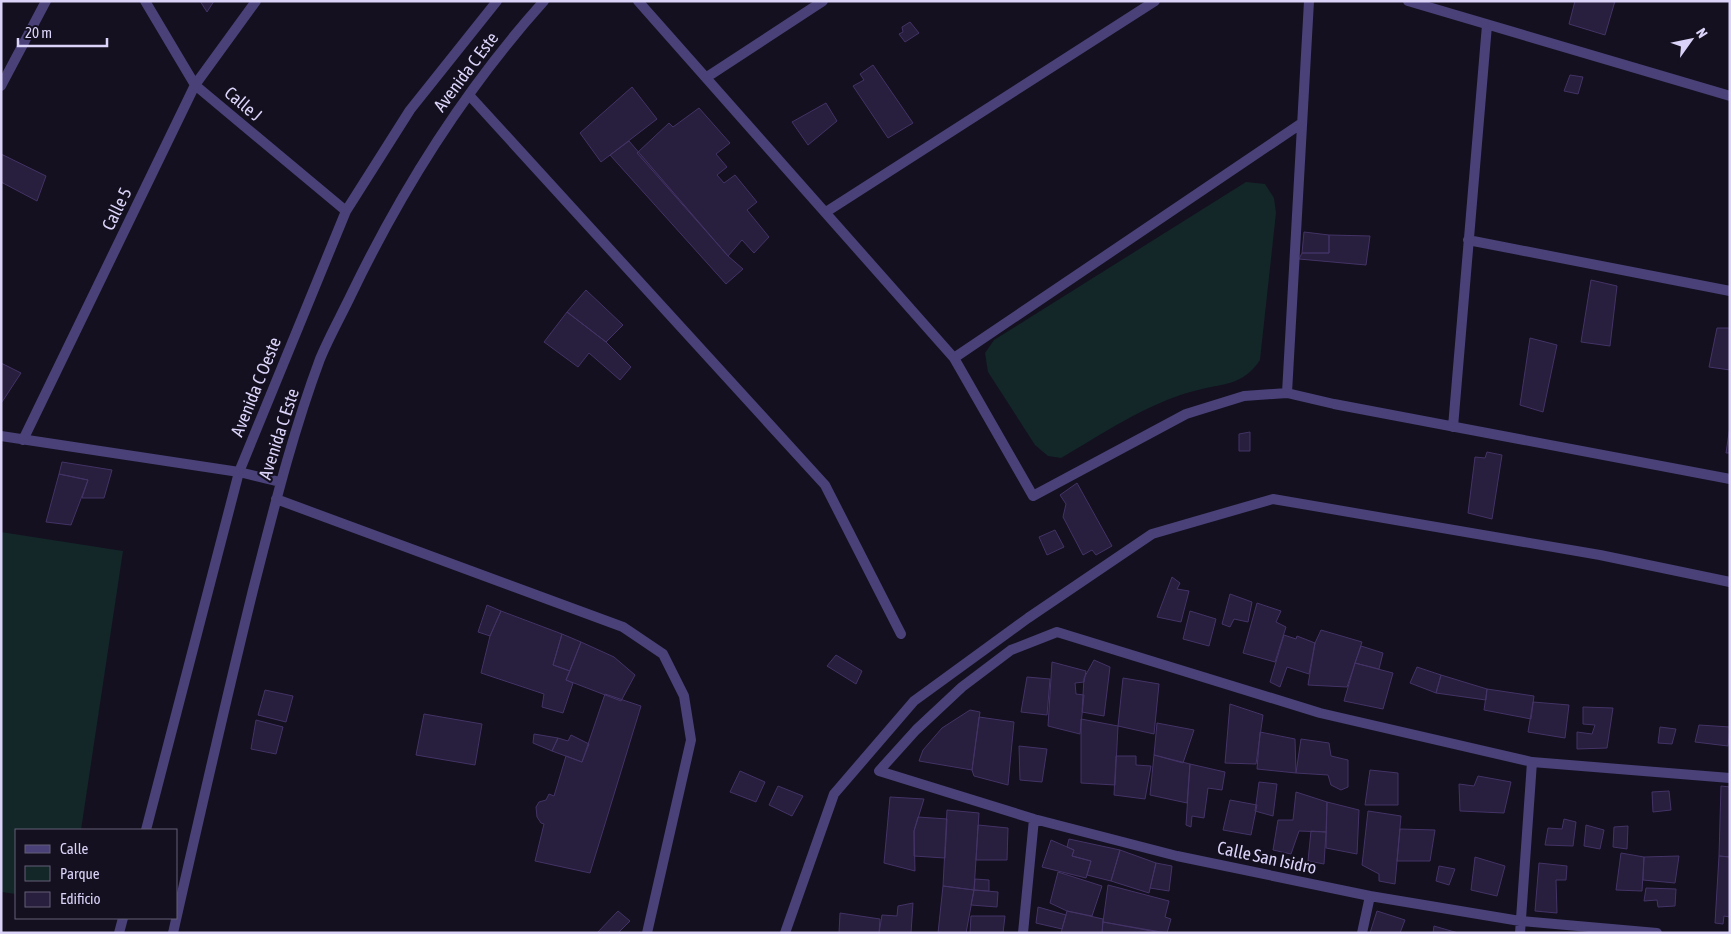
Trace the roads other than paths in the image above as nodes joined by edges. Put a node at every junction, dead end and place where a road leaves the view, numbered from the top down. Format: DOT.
graph roads {
  1 [pos="46,1"];
  2 [pos="145,1"];
  3 [pos="256,1"];
  4 [pos="497,1"];
  5 [pos="544,1"];
  6 [pos="638,1"];
  7 [pos="823,1"];
  8 [pos="1156,1"];
  9 [pos="1309,1"];
  10 [pos="1408,1"];
  11 [pos="1487,25"];
  12 [pos="707,77"];
  13 [pos="195,85"];
  14 [pos="1,86"];
  15 [pos="469,95"];
  16 [pos="1730,96"];
  17 [pos="1302,123"];
  18 [pos="346,211"];
  19 [pos="826,212"];
  20 [pos="1468,240"];
  21 [pos="1730,291"];
  22 [pos="954,358"];
  23 [pos="1287,393"];
  24 [pos="1452,427"];
  25 [pos="1,436"];
  26 [pos="23,440"];
  27 [pos="239,472"];
  28 [pos="1730,479"];
  29 [pos="280,482"];
  30 [pos="276,499"];
  31 [pos="1730,582"];
  32 [pos="902,634"];
  33 [pos="1532,762"];
  34 [pos="1730,778"];
  35 [pos="1034,819"];
  36 [pos="146,829"];
  37 [pos="1370,896"];
  38 [pos="178,911"];
  39 [pos="123,919"];
  40 [pos="176,919"];
  41 [pos="1520,921"];
  42 [pos="119,933"];
  43 [pos="173,933"];
  44 [pos="647,933"];
  45 [pos="785,933"];
  46 [pos="1023,933"];
  47 [pos="1362,933"];
  48 [pos="1520,933"];
  49 [pos="1657,933"];
  1 -- 14 [label="street"];
  2 -- 13 [label="street, Calle J"];
  3 -- 13 [label="street, Calle 5"];
  4 -- 18 [label="street, Avenida C Oeste"];
  5 -- 15 [label="street, Avenida C Este"];
  6 -- 12 [label="street"];
  7 -- 12 [label="street"];
  8 -- 19 [label="street"];
  9 -- 17 [label="street"];
  10 -- 11 [label="street"];
  11 -- 16 [label="street"];
  11 -- 20 [label="street"];
  12 -- 19 [label="street"];
  13 -- 18 [label="street, Calle J"];
  13 -- 26 [label="street, Calle 5"];
  15 -- 29 [label="street, Avenida C Este"];
  15 -- 32 [label="street"];
  17 -- 22 [label="street"];
  17 -- 23 [label="street"];
  18 -- 27 [label="street, Avenida C Oeste"];
  19 -- 22 [label="street"];
  20 -- 21 [label="street"];
  20 -- 24 [label="street"];
  22 -- 23 [label="street"];
  23 -- 24 [label="street"];
  24 -- 28 [label="street"];
  25 -- 26 [label="street"];
  26 -- 27 [label="street"];
  27 -- 29 [label="street"];
  27 -- 36 [label="street, Avenida C Oeste"];
  29 -- 30 [label="street, Avenida C Este"];
  30 -- 38 [label="street, Avenida C Este"];
  30 -- 44 [label="street"];
  31 -- 45 [label="street"];
  33 -- 34 [label="street"];
  33 -- 35 [label="street, Calle San Isidro"];
  33 -- 41 [label="street"];
  35 -- 37 [label="street, Calle San Isidro"];
  35 -- 46 [label="street"];
  37 -- 41 [label="street, Calle San Isidro"];
  37 -- 47 [label="street"];
  39 -- 42 [label="street"];
  40 -- 43 [label="street, Avenida C Este"];
  41 -- 48 [label="street"];
  41 -- 49 [label="street, Calle San Isidro"];
}
